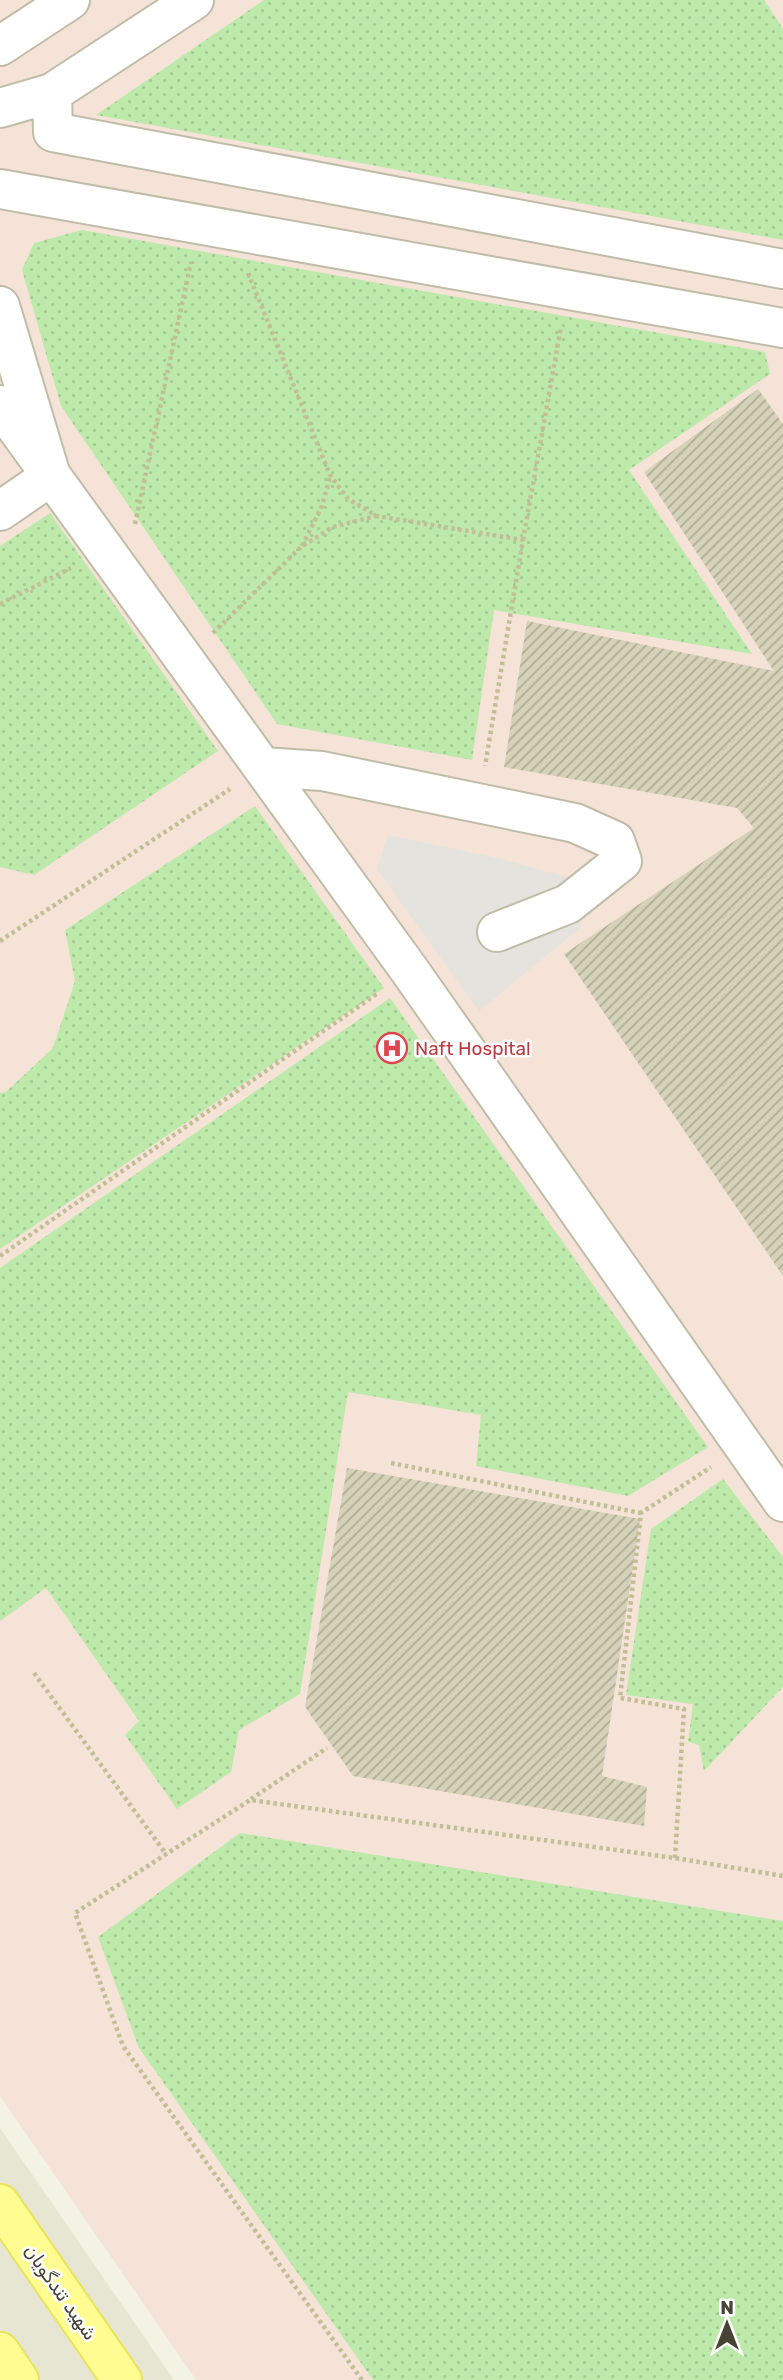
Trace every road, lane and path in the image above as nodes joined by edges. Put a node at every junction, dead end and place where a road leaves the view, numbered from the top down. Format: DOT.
graph roads {
  1 [pos="70,0"];
  2 [pos="194,0"];
  3 [pos="0,46"];
  4 [pos="52,93"];
  5 [pos="0,108"];
  6 [pos="0,189"];
  7 [pos="215,227"];
  8 [pos="783,269"];
  9 [pos="568,290"];
  10 [pos="0,306"];
  11 [pos="783,328"];
  12 [pos="0,405"];
  13 [pos="330,475"];
  14 [pos="51,476"];
  15 [pos="0,511"];
  16 [pos="377,516"];
  17 [pos="523,540"];
  18 [pos="301,547"];
  19 [pos="104,550"];
  20 [pos="0,604"];
  21 [pos="185,660"];
  22 [pos="263,767"];
  23 [pos="479,803"];
  24 [pos="497,932"];
  25 [pos="0,941"];
  26 [pos="410,971"];
  27 [pos="0,1256"];
  28 [pos="744,1446"];
  29 [pos="391,1463"];
  30 [pos="783,1502"];
  31 [pos="641,1513"];
  32 [pos="34,1673"];
  33 [pos="327,1748"];
  34 [pos="250,1800"];
  35 [pos="166,1854"];
  36 [pos="675,1858"];
  37 [pos="783,1876"];
  38 [pos="0,2204"];
  39 [pos="0,2352"];
  40 [pos="19,2380"];
  41 [pos="122,2380"];
  42 [pos="362,2380"];
  1 -- 3 [label="lane"];
  2 -- 4 [label="lane"];
  4 -- 5 [label="lane"];
  4 -- 8 [label="lane"];
  6 -- 7 [label="lane"];
  7 -- 9 [label="lane"];
  7 -- 13 [label="path"];
  7 -- 19 [label="path"];
  9 -- 11 [label="lane"];
  9 -- 17 [label="path"];
  10 -- 14 [label="lane"];
  12 -- 14 [label="lane"];
  13 -- 16 [label="path"];
  13 -- 18 [label="path"];
  14 -- 15 [label="lane"];
  14 -- 19 [label="lane"];
  16 -- 17 [label="path"];
  16 -- 18 [label="path"];
  17 -- 23 [label="path"];
  18 -- 21 [label="path"];
  19 -- 20 [label="path"];
  19 -- 21 [label="lane"];
  21 -- 22 [label="lane"];
  22 -- 23 [label="lane"];
  22 -- 25 [label="path"];
  22 -- 26 [label="lane"];
  23 -- 24 [label="lane"];
  26 -- 27 [label="path"];
  26 -- 28 [label="lane"];
  28 -- 30 [label="lane"];
  28 -- 31 [label="path"];
  29 -- 31 [label="path"];
  31 -- 36 [label="path"];
  32 -- 35 [label="path"];
  33 -- 34 [label="path"];
  34 -- 35 [label="path"];
  34 -- 36 [label="path"];
  35 -- 42 [label="path"];
  36 -- 37 [label="path"];
  38 -- 41 [label="main road, شهید تندگویان"];
  39 -- 40 [label="main road"];
}
